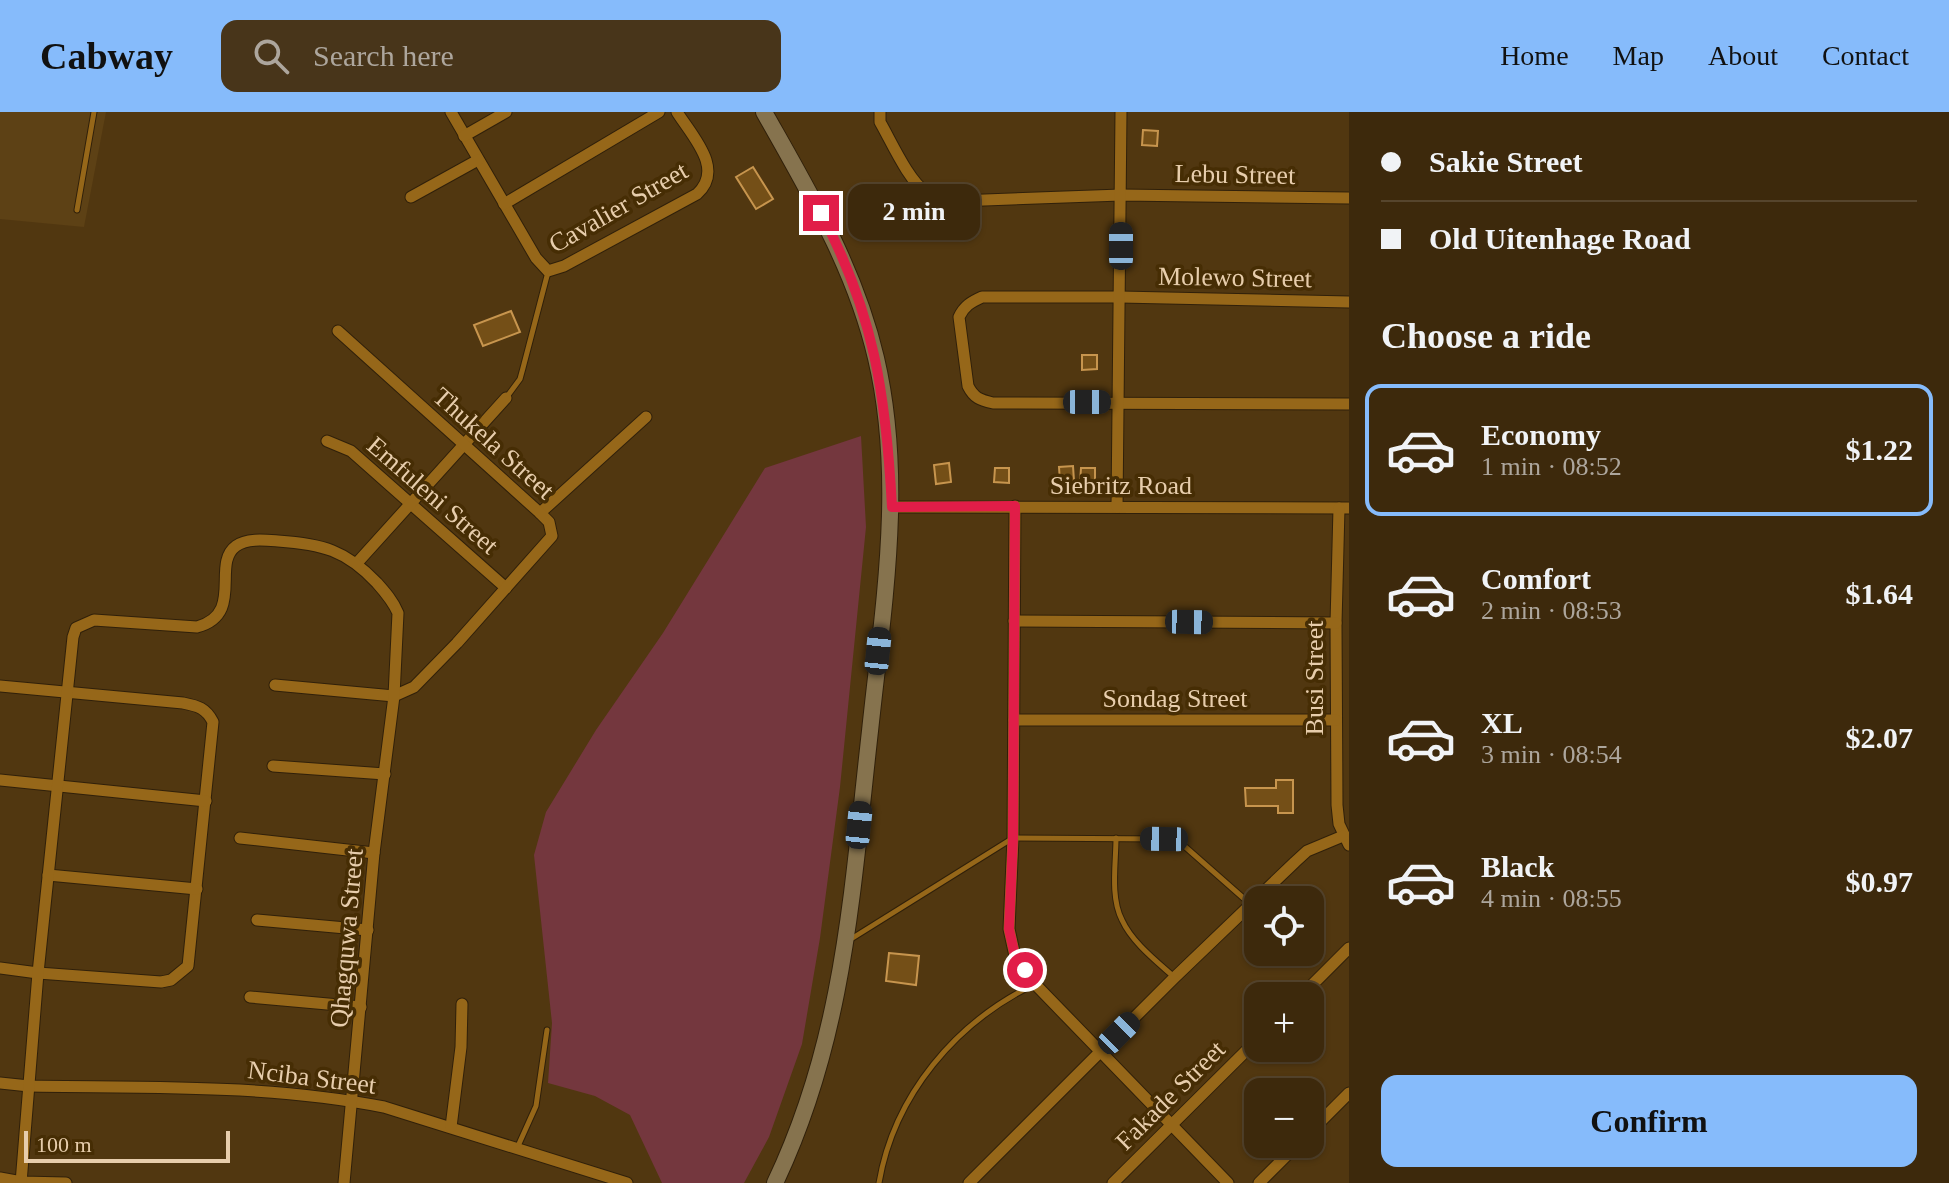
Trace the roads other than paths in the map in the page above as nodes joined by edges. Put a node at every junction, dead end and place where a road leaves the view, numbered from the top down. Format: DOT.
graph roads {
  1 [pos="94,112"];
  2 [pos="451,112"];
  3 [pos="506,112"];
  4 [pos="659,112"];
  5 [pos="677,112"];
  6 [pos="764,112"];
  7 [pos="880,112"];
  8 [pos="1121,112"];
  9 [pos="464,136"];
  10 [pos="478,160"];
  11 [pos="1121,195"];
  12 [pos="411,197"];
  13 [pos="1349,198"];
  14 [pos="504,204"];
  15 [pos="77,210"];
  16 [pos="548,271"];
  17 [pos="1120,297"];
  18 [pos="1349,302"];
  19 [pos="338,331"];
  20 [pos="506,398"];
  21 [pos="1119,402"];
  22 [pos="1349,404"];
  23 [pos="646,417"];
  24 [pos="327,441"];
  25 [pos="463,445"];
  26 [pos="410,503"];
  27 [pos="1015,506"];
  28 [pos="892,507"];
  29 [pos="1117,507"];
  30 [pos="1344,508"];
  31 [pos="540,513"];
  32 [pos="357,563"];
  33 [pos="506,588"];
  34 [pos="1014,621"];
  35 [pos="1336,623"];
  36 [pos="275,685"];
  37 [pos="0,686"];
  38 [pos="65,691"];
  39 [pos="394,696"];
  40 [pos="1014,720"];
  41 [pos="1336,720"];
  42 [pos="273,766"];
  43 [pos="385,774"];
  44 [pos="0,780"];
  45 [pos="58,785"];
  46 [pos="206,801"];
  47 [pos="240,838"];
  48 [pos="1013,838"];
  49 [pos="1116,838"];
  50 [pos="1346,840"];
  51 [pos="374,853"];
  52 [pos="48,875"];
  53 [pos="1269,886"];
  54 [pos="197,889"];
  55 [pos="1244,900"];
  56 [pos="1244,909"];
  57 [pos="257,920"];
  58 [pos="368,930"];
  59 [pos="846,943"];
  60 [pos="1349,948"];
  61 [pos="0,968"];
  62 [pos="38,973"];
  63 [pos="1174,978"];
  64 [pos="1315,982"];
  65 [pos="1035,984"];
  66 [pos="250,997"];
  67 [pos="462,1004"];
  68 [pos="361,1007"];
  69 [pos="547,1030"];
  70 [pos="1100,1052"];
  71 [pos="1244,1053"];
  72 [pos="0,1083"];
  73 [pos="29,1086"];
  74 [pos="1349,1093"];
  75 [pos="353,1101"];
  76 [pos="1324,1118"];
  77 [pos="1172,1124"];
  78 [pos="451,1127"];
  79 [pos="517,1147"];
  80 [pos="1284,1158"];
  81 [pos="0,1178"];
  82 [pos="22,1182"];
  83 [pos="66,1183"];
  84 [pos="344,1183"];
  85 [pos="627,1183"];
  86 [pos="775,1183"];
  87 [pos="879,1183"];
  88 [pos="969,1183"];
  89 [pos="1113,1183"];
  90 [pos="1228,1183"];
  91 [pos="1259,1183"];
  1 -- 15 [label="lane"];
  2 -- 9 [label="street"];
  3 -- 9 [label="street"];
  4 -- 14 [label="street"];
  5 -- 16 [label="street, Cavalier Street"];
  6 -- 28 [label="street"];
  7 -- 11 [label="street, Lebu Street"];
  8 -- 11 [label="street"];
  9 -- 10 [label="street"];
  10 -- 12 [label="street"];
  10 -- 14 [label="street"];
  11 -- 13 [label="street, Lebu Street"];
  11 -- 17 [label="street"];
  14 -- 16 [label="street"];
  16 -- 20 [label="lane"];
  17 -- 18 [label="street, Molewo Street"];
  17 -- 21 [label="street"];
  17 -- 21 [label="street, Molewo Street"];
  19 -- 25 [label="street, Thukela Street"];
  20 -- 25 [label="street"];
  21 -- 22 [label="street"];
  21 -- 29 [label="street"];
  23 -- 31 [label="street"];
  24 -- 26 [label="street, Emfuleni Street"];
  25 -- 26 [label="street"];
  25 -- 31 [label="street, Thukela Street"];
  26 -- 32 [label="street"];
  26 -- 33 [label="street, Emfuleni Street"];
  27 -- 28 [label="street, Siebritz Road"];
  27 -- 29 [label="street, Siebritz Road"];
  27 -- 34 [label="street"];
  28 -- 59 [label="street"];
  29 -- 30 [label="street, Siebritz Road"];
  30 -- 35 [label="street, Busi Street"];
  31 -- 33 [label="street, Thukela Street"];
  32 -- 38 [label="street"];
  32 -- 39 [label="street, Qhagquwa Street"];
  33 -- 39 [label="street, Thukela Street"];
  34 -- 35 [label="street"];
  34 -- 40 [label="street"];
  35 -- 41 [label="street, Busi Street"];
  36 -- 39 [label="street"];
  37 -- 38 [label="street"];
  38 -- 45 [label="street"];
  38 -- 46 [label="street"];
  39 -- 43 [label="street, Qhagquwa Street"];
  40 -- 41 [label="street, Sondag Street"];
  40 -- 48 [label="street"];
  41 -- 50 [label="street, Busi Street"];
  42 -- 43 [label="street"];
  43 -- 51 [label="street, Qhagquwa Street"];
  44 -- 45 [label="street"];
  45 -- 46 [label="street"];
  45 -- 52 [label="street"];
  46 -- 54 [label="street"];
  47 -- 51 [label="street"];
  48 -- 49 [label="lane"];
  48 -- 59 [label="lane"];
  48 -- 65 [label="street"];
  49 -- 55 [label="lane"];
  49 -- 63 [label="lane"];
  50 -- 53 [label="street"];
  51 -- 58 [label="street, Qhagquwa Street"];
  52 -- 54 [label="street"];
  52 -- 62 [label="street"];
  54 -- 62 [label="street"];
  56 -- 63 [label="street"];
  57 -- 58 [label="street"];
  58 -- 68 [label="street, Qhagquwa Street"];
  59 -- 86 [label="street"];
  60 -- 64 [label="street"];
  61 -- 62 [label="street"];
  62 -- 73 [label="street"];
  63 -- 70 [label="street"];
  65 -- 70 [label="street"];
  65 -- 87 [label="lane"];
  66 -- 68 [label="street"];
  67 -- 78 [label="street"];
  68 -- 75 [label="street, Qhagquwa Street"];
  69 -- 79 [label="lane"];
  70 -- 77 [label="street"];
  70 -- 88 [label="street"];
  71 -- 77 [label="street, Fakade Street"];
  72 -- 73 [label="street, Nciba Street"];
  73 -- 75 [label="street, Nciba Street"];
  73 -- 82 [label="street"];
  74 -- 76 [label="street"];
  75 -- 78 [label="street, Nciba Street"];
  75 -- 84 [label="street, Qhagquwa Street"];
  77 -- 89 [label="street, Fakade Street"];
  77 -- 90 [label="street"];
  78 -- 79 [label="street, Nciba Street"];
  79 -- 85 [label="street, Nciba Street"];
  80 -- 91 [label="street"];
  81 -- 82 [label="street"];
  82 -- 83 [label="street"];
}
